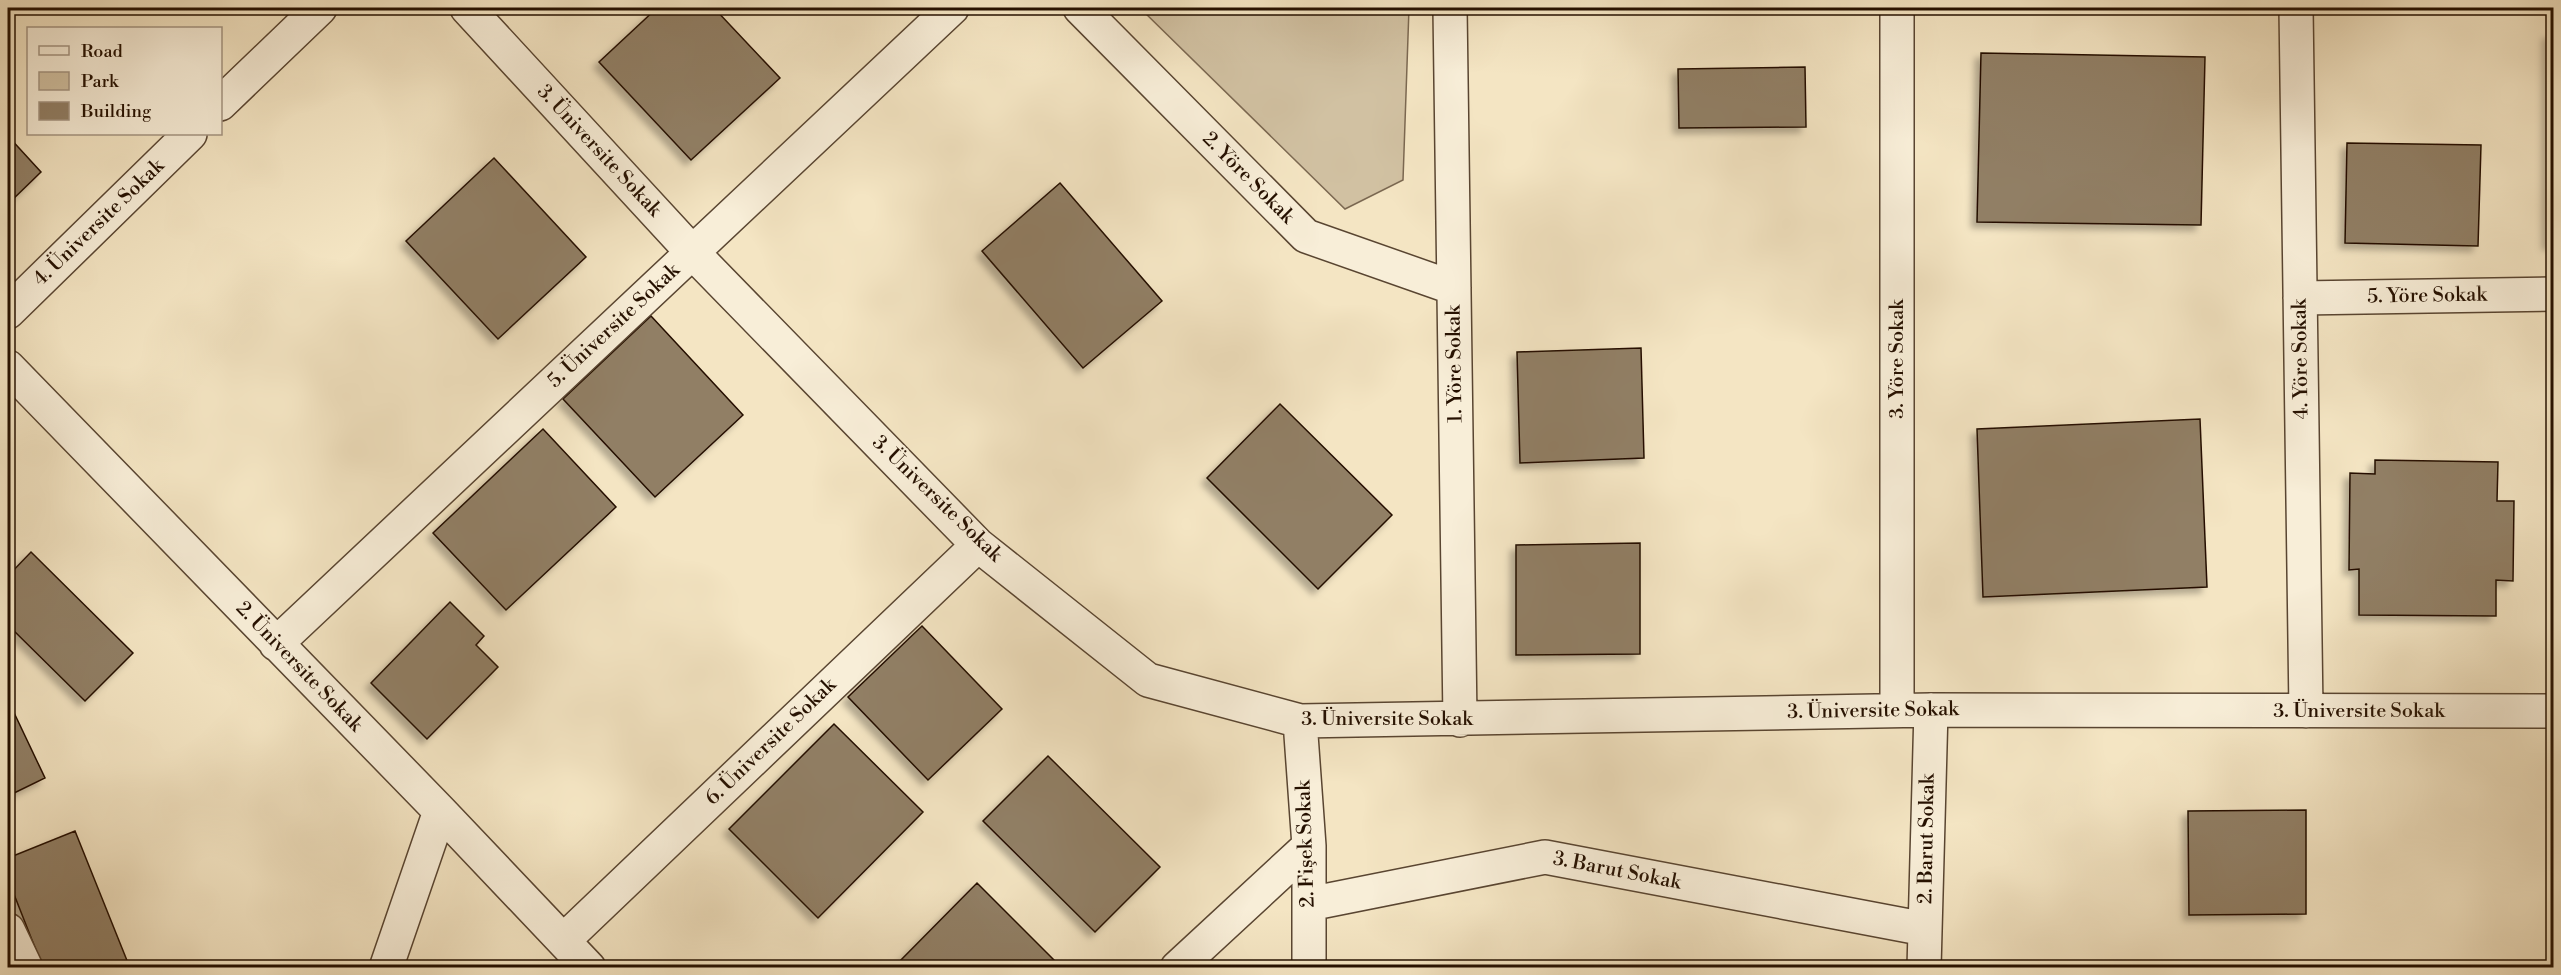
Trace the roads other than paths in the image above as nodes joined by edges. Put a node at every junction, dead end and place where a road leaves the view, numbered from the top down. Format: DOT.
graph roads {
  1 [pos="320,8"];
  2 [pos="467,8"];
  3 [pos="952,8"];
  4 [pos="1080,8"];
  5 [pos="1450,8"];
  6 [pos="1897,8"];
  7 [pos="2296,8"];
  8 [pos="222,102"];
  9 [pos="189,135"];
  10 [pos="692,252"];
  11 [pos="1454,288"];
  12 [pos="2553,294"];
  13 [pos="2300,298"];
  14 [pos="8,312"];
  15 [pos="8,367"];
  16 [pos="978,545"];
  17 [pos="276,644"];
  18 [pos="1897,710"];
  19 [pos="1931,710"];
  20 [pos="2306,711"];
  21 [pos="2553,711"];
  22 [pos="1460,720"];
  23 [pos="1300,721"];
  24 [pos="440,811"];
  25 [pos="1309,846"];
  26 [pos="1309,904"];
  27 [pos="1925,929"];
  28 [pos="8,930"];
  29 [pos="564,940"];
  30 [pos="26,968"];
  31 [pos="386,968"];
  32 [pos="589,968"];
  33 [pos="1177,968"];
  34 [pos="1309,968"];
  35 [pos="1924,968"];
  1 -- 8 [label="street"];
  2 -- 10 [label="street, 3. Üniversite Sokak"];
  3 -- 10 [label="street, 5. Üniversite Sokak"];
  4 -- 11 [label="street, 2. Yöre Sokak"];
  5 -- 11 [label="street, 1. Yöre Sokak"];
  6 -- 18 [label="street, 3. Yöre Sokak"];
  7 -- 13 [label="street, 4. Yöre Sokak"];
  9 -- 14 [label="street, 4. Üniversite Sokak"];
  10 -- 16 [label="street, 3. Üniversite Sokak"];
  10 -- 17 [label="street, 5. Üniversite Sokak"];
  11 -- 22 [label="street, 1. Yöre Sokak"];
  12 -- 13 [label="street, 5. Yöre Sokak"];
  13 -- 20 [label="street, 4. Yöre Sokak"];
  15 -- 17 [label="street, 2. Üniversite Sokak"];
  16 -- 23 [label="street, 3. Üniversite Sokak"];
  16 -- 29 [label="street, 6. Üniversite Sokak"];
  17 -- 24 [label="street, 2. Üniversite Sokak"];
  18 -- 19 [label="street, 3. Üniversite Sokak"];
  18 -- 22 [label="street, 3. Üniversite Sokak"];
  19 -- 20 [label="street, 3. Üniversite Sokak"];
  19 -- 27 [label="street, 2. Barut Sokak"];
  20 -- 21 [label="street, 3. Üniversite Sokak"];
  22 -- 23 [label="street, 3. Üniversite Sokak"];
  23 -- 25 [label="street, 2. Fişek Sokak"];
  24 -- 29 [label="street, 2. Üniversite Sokak"];
  24 -- 31 [label="street"];
  25 -- 26 [label="street, 2. Fişek Sokak"];
  25 -- 33 [label="street"];
  26 -- 27 [label="street, 3. Barut Sokak"];
  26 -- 34 [label="street, 2. Fişek Sokak"];
  27 -- 35 [label="street, 2. Barut Sokak"];
  28 -- 30 [label="street"];
  29 -- 32 [label="street, 2. Üniversite Sokak"];
}
